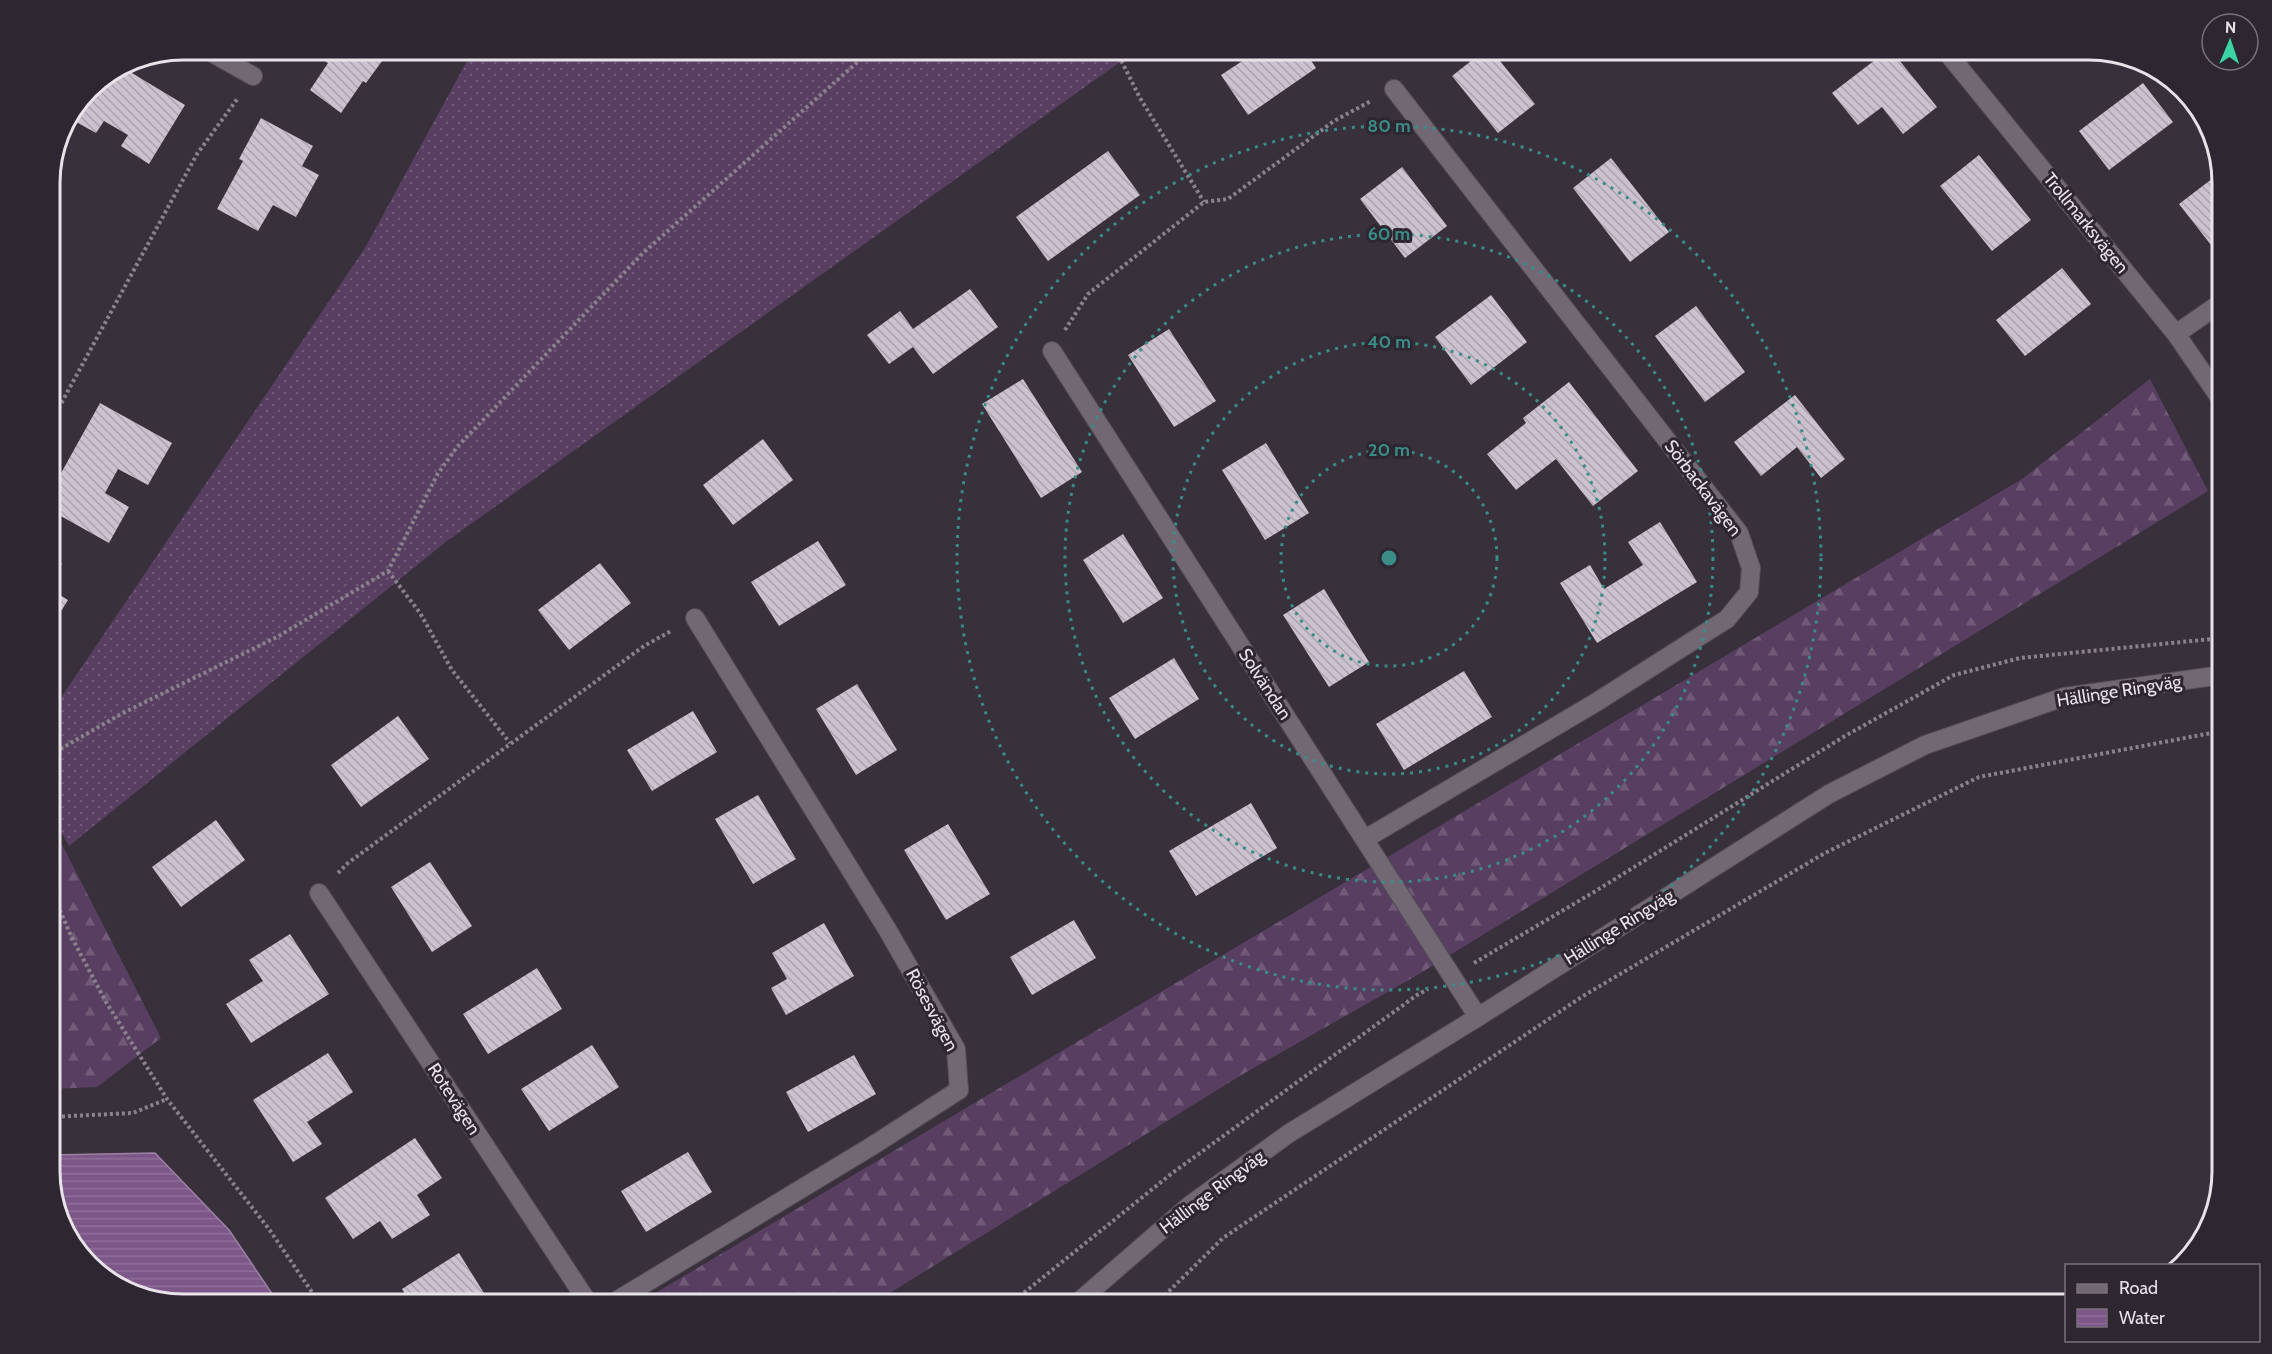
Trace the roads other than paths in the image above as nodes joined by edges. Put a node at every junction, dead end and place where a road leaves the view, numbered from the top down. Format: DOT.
graph roads {
  1 [pos="225,60"];
  2 [pos="1954,60"];
  3 [pos="253,76"];
  4 [pos="1394,89"];
  5 [pos="2212,309"];
  6 [pos="2176,334"];
  7 [pos="1052,351"];
  8 [pos="2212,386"];
  9 [pos="695,618"];
  10 [pos="2212,676"];
  11 [pos="1365,839"];
  12 [pos="319,893"];
  13 [pos="1478,1017"];
  14 [pos="582,1294"];
  15 [pos="629,1294"];
  16 [pos="1089,1294"];
  1 -- 3 [label="street"];
  2 -- 6 [label="street, Trollmarksvägen"];
  4 -- 11 [label="street, Sörbackavägen"];
  5 -- 6 [label="street"];
  6 -- 8 [label="street, Trollmarksvägen"];
  7 -- 11 [label="street, Solvändan"];
  9 -- 15 [label="street, Rösesvägen"];
  10 -- 13 [label="street, Hällinge Ringväg"];
  11 -- 13 [label="street, Solvändan"];
  12 -- 14 [label="street, Rotevägen"];
  13 -- 16 [label="street, Hällinge Ringväg"];
}
